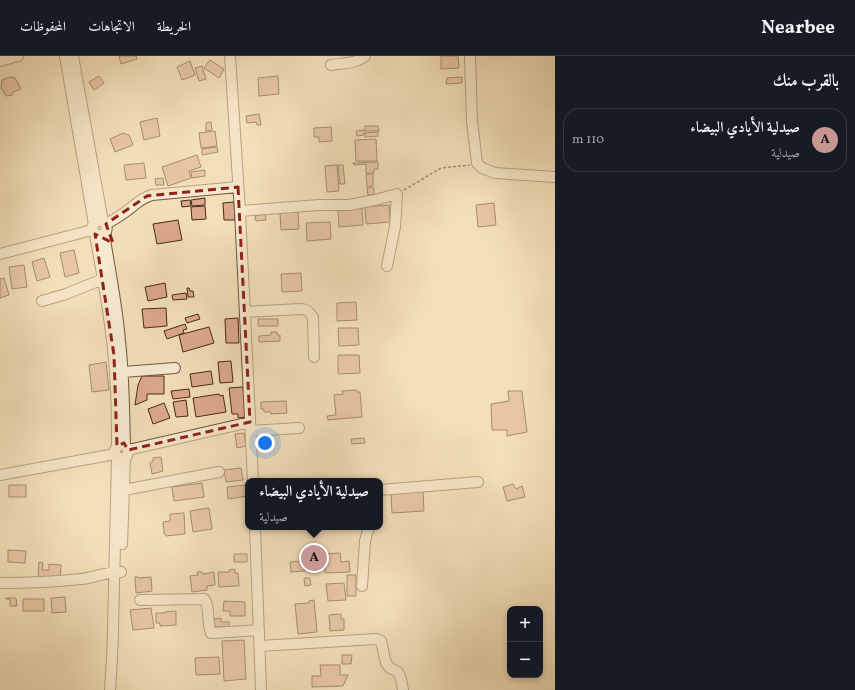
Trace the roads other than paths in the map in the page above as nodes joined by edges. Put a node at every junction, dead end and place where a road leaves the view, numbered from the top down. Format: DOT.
graph roads {
  1 [pos="18,56"];
  2 [pos="65,56"];
  3 [pos="73,56"];
  4 [pos="365,56"];
  5 [pos="470,56"];
  6 [pos="228,57"];
  7 [pos="0,61"];
  8 [pos="331,65"];
  9 [pos="555,177"];
  10 [pos="238,187"];
  11 [pos="240,211"];
  12 [pos="99,228"];
  13 [pos="0,254"];
  14 [pos="387,266"];
  15 [pos="103,279"];
  16 [pos="42,301"];
  17 [pos="245,312"];
  18 [pos="118,354"];
  19 [pos="314,357"];
  20 [pos="175,368"];
  21 [pos="123,372"];
  22 [pos="251,426"];
  23 [pos="299,428"];
  24 [pos="121,452"];
  25 [pos="219,472"];
  26 [pos="0,475"];
  27 [pos="253,478"];
  28 [pos="478,482"];
  29 [pos="124,490"];
  30 [pos="383,490"];
  31 [pos="255,530"];
  32 [pos="368,530"];
  33 [pos="117,572"];
  34 [pos="0,583"];
  35 [pos="362,586"];
  36 [pos="140,600"];
  37 [pos="259,630"];
  38 [pos="260,646"];
  39 [pos="110,690"];
  40 [pos="117,690"];
  41 [pos="261,690"];
  42 [pos="403,690"];
  1 -- 7 [label="street"];
  2 -- 12 [label="street"];
  3 -- 12 [label="street"];
  4 -- 8 [label="street"];
  5 -- 9 [label="street"];
  6 -- 10 [label="street"];
  10 -- 11 [label="street"];
  10 -- 12 [label="street"];
  11 -- 14 [label="street"];
  11 -- 17 [label="street"];
  12 -- 13 [label="street"];
  12 -- 15 [label="street"];
  12 -- 18 [label="street"];
  15 -- 16 [label="street"];
  15 -- 18 [label="street"];
  17 -- 19 [label="street"];
  17 -- 22 [label="street"];
  18 -- 21 [label="street"];
  18 -- 24 [label="street"];
  20 -- 21 [label="street"];
  21 -- 24 [label="street"];
  22 -- 23 [label="street"];
  22 -- 24 [label="street"];
  22 -- 27 [label="street"];
  24 -- 26 [label="street"];
  24 -- 29 [label="street"];
  24 -- 33 [label="street"];
  25 -- 29 [label="street"];
  28 -- 30 [label="street"];
  29 -- 33 [label="street"];
  31 -- 37 [label="street"];
  32 -- 35 [label="street"];
  33 -- 34 [label="street"];
  33 -- 39 [label="street"];
  33 -- 40 [label="street"];
  36 -- 37 [label="street"];
  37 -- 38 [label="street"];
  38 -- 41 [label="street"];
  38 -- 42 [label="street"];
}
